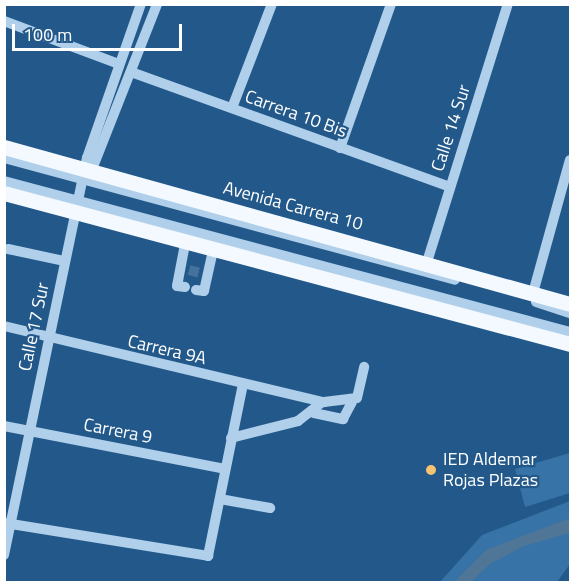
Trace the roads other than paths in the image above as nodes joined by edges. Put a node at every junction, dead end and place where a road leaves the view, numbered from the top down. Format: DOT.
graph roads {
  1 [pos="141,4"];
  2 [pos="157,4"];
  3 [pos="272,4"];
  4 [pos="391,4"];
  5 [pos="508,4"];
  6 [pos="4,21"];
  7 [pos="119,64"];
  8 [pos="131,72"];
  9 [pos="232,108"];
  10 [pos="4,147"];
  11 [pos="340,148"];
  12 [pos="4,158"];
  13 [pos="570,160"];
  14 [pos="86,176"];
  15 [pos="4,181"];
  16 [pos="450,187"];
  17 [pos="566,190"];
  18 [pos="4,193"];
  19 [pos="77,203"];
  20 [pos="186,239"];
  21 [pos="214,246"];
  22 [pos="8,249"];
  23 [pos="64,261"];
  24 [pos="427,262"];
  25 [pos="194,271"];
  26 [pos="185,287"];
  27 [pos="196,290"];
  28 [pos="533,293"];
  29 [pos="570,304"];
  30 [pos="570,313"];
  31 [pos="4,326"];
  32 [pos="570,332"];
  33 [pos="48,339"];
  34 [pos="570,344"];
  35 [pos="364,367"];
  36 [pos="243,384"];
  37 [pos="323,402"];
  38 [pos="352,402"];
  39 [pos="314,413"];
  40 [pos="4,426"];
  41 [pos="30,430"];
  42 [pos="231,438"];
  43 [pos="225,469"];
  44 [pos="220,499"];
  45 [pos="270,508"];
  46 [pos="8,524"];
  47 [pos="4,555"];
  1 -- 7 [label="street, Calle 17 Sur"];
  2 -- 8 [label="street, Calle 17 Sur"];
  3 -- 9 [label="street"];
  4 -- 11 [label="street"];
  5 -- 16 [label="street, Calle 14 Sur"];
  6 -- 7 [label="street"];
  7 -- 14 [label="street, Calle 17 Sur"];
  8 -- 9 [label="street, Carrera 10 Bis"];
  8 -- 14 [label="street, Calle 17 Sur"];
  9 -- 11 [label="street, Carrera 10 Bis"];
  10 -- 14 [label="main road, Avenida Carrera 10"];
  11 -- 16 [label="street, Carrera 10 Bis"];
  12 -- 14 [label="street"];
  13 -- 17 [label="street"];
  14 -- 19 [label="street, Calle 17 Sur"];
  14 -- 24 [label="main road, Avenida Carrera 10"];
  14 -- 30 [label="street"];
  15 -- 19 [label="street"];
  16 -- 24 [label="street, Calle 14 Sur"];
  17 -- 28 [label="street"];
  18 -- 19 [label="main road"];
  19 -- 20 [label="main road"];
  19 -- 23 [label="street, Calle 17 Sur"];
  19 -- 32 [label="street"];
  20 -- 21 [label="main road"];
  20 -- 25 [label="street"];
  21 -- 25 [label="street"];
  21 -- 34 [label="main road"];
  22 -- 23 [label="street"];
  23 -- 33 [label="street, Calle 17 Sur"];
  24 -- 28 [label="main road, Avenida Carrera 10"];
  25 -- 26 [label="street"];
  25 -- 27 [label="street"];
  28 -- 29 [label="main road, Avenida Carrera 10"];
  31 -- 33 [label="street, Carrera 9A"];
  33 -- 36 [label="street, Carrera 9A"];
  33 -- 41 [label="street, Calle 17 Sur"];
  35 -- 38 [label="street"];
  36 -- 37 [label="street, Carrera 9A"];
  36 -- 42 [label="street"];
  37 -- 38 [label="street, Carrera 9A"];
  37 -- 39 [label="street"];
  38 -- 39 [label="street"];
  39 -- 42 [label="street"];
  40 -- 41 [label="street, Carrera 9"];
  41 -- 43 [label="street, Carrera 9"];
  41 -- 46 [label="street, Calle 17 Sur"];
  42 -- 43 [label="street"];
  43 -- 44 [label="street"];
  44 -- 45 [label="street"];
  44 -- 46 [label="street"];
  46 -- 47 [label="street, Calle 17 Sur"];
}
